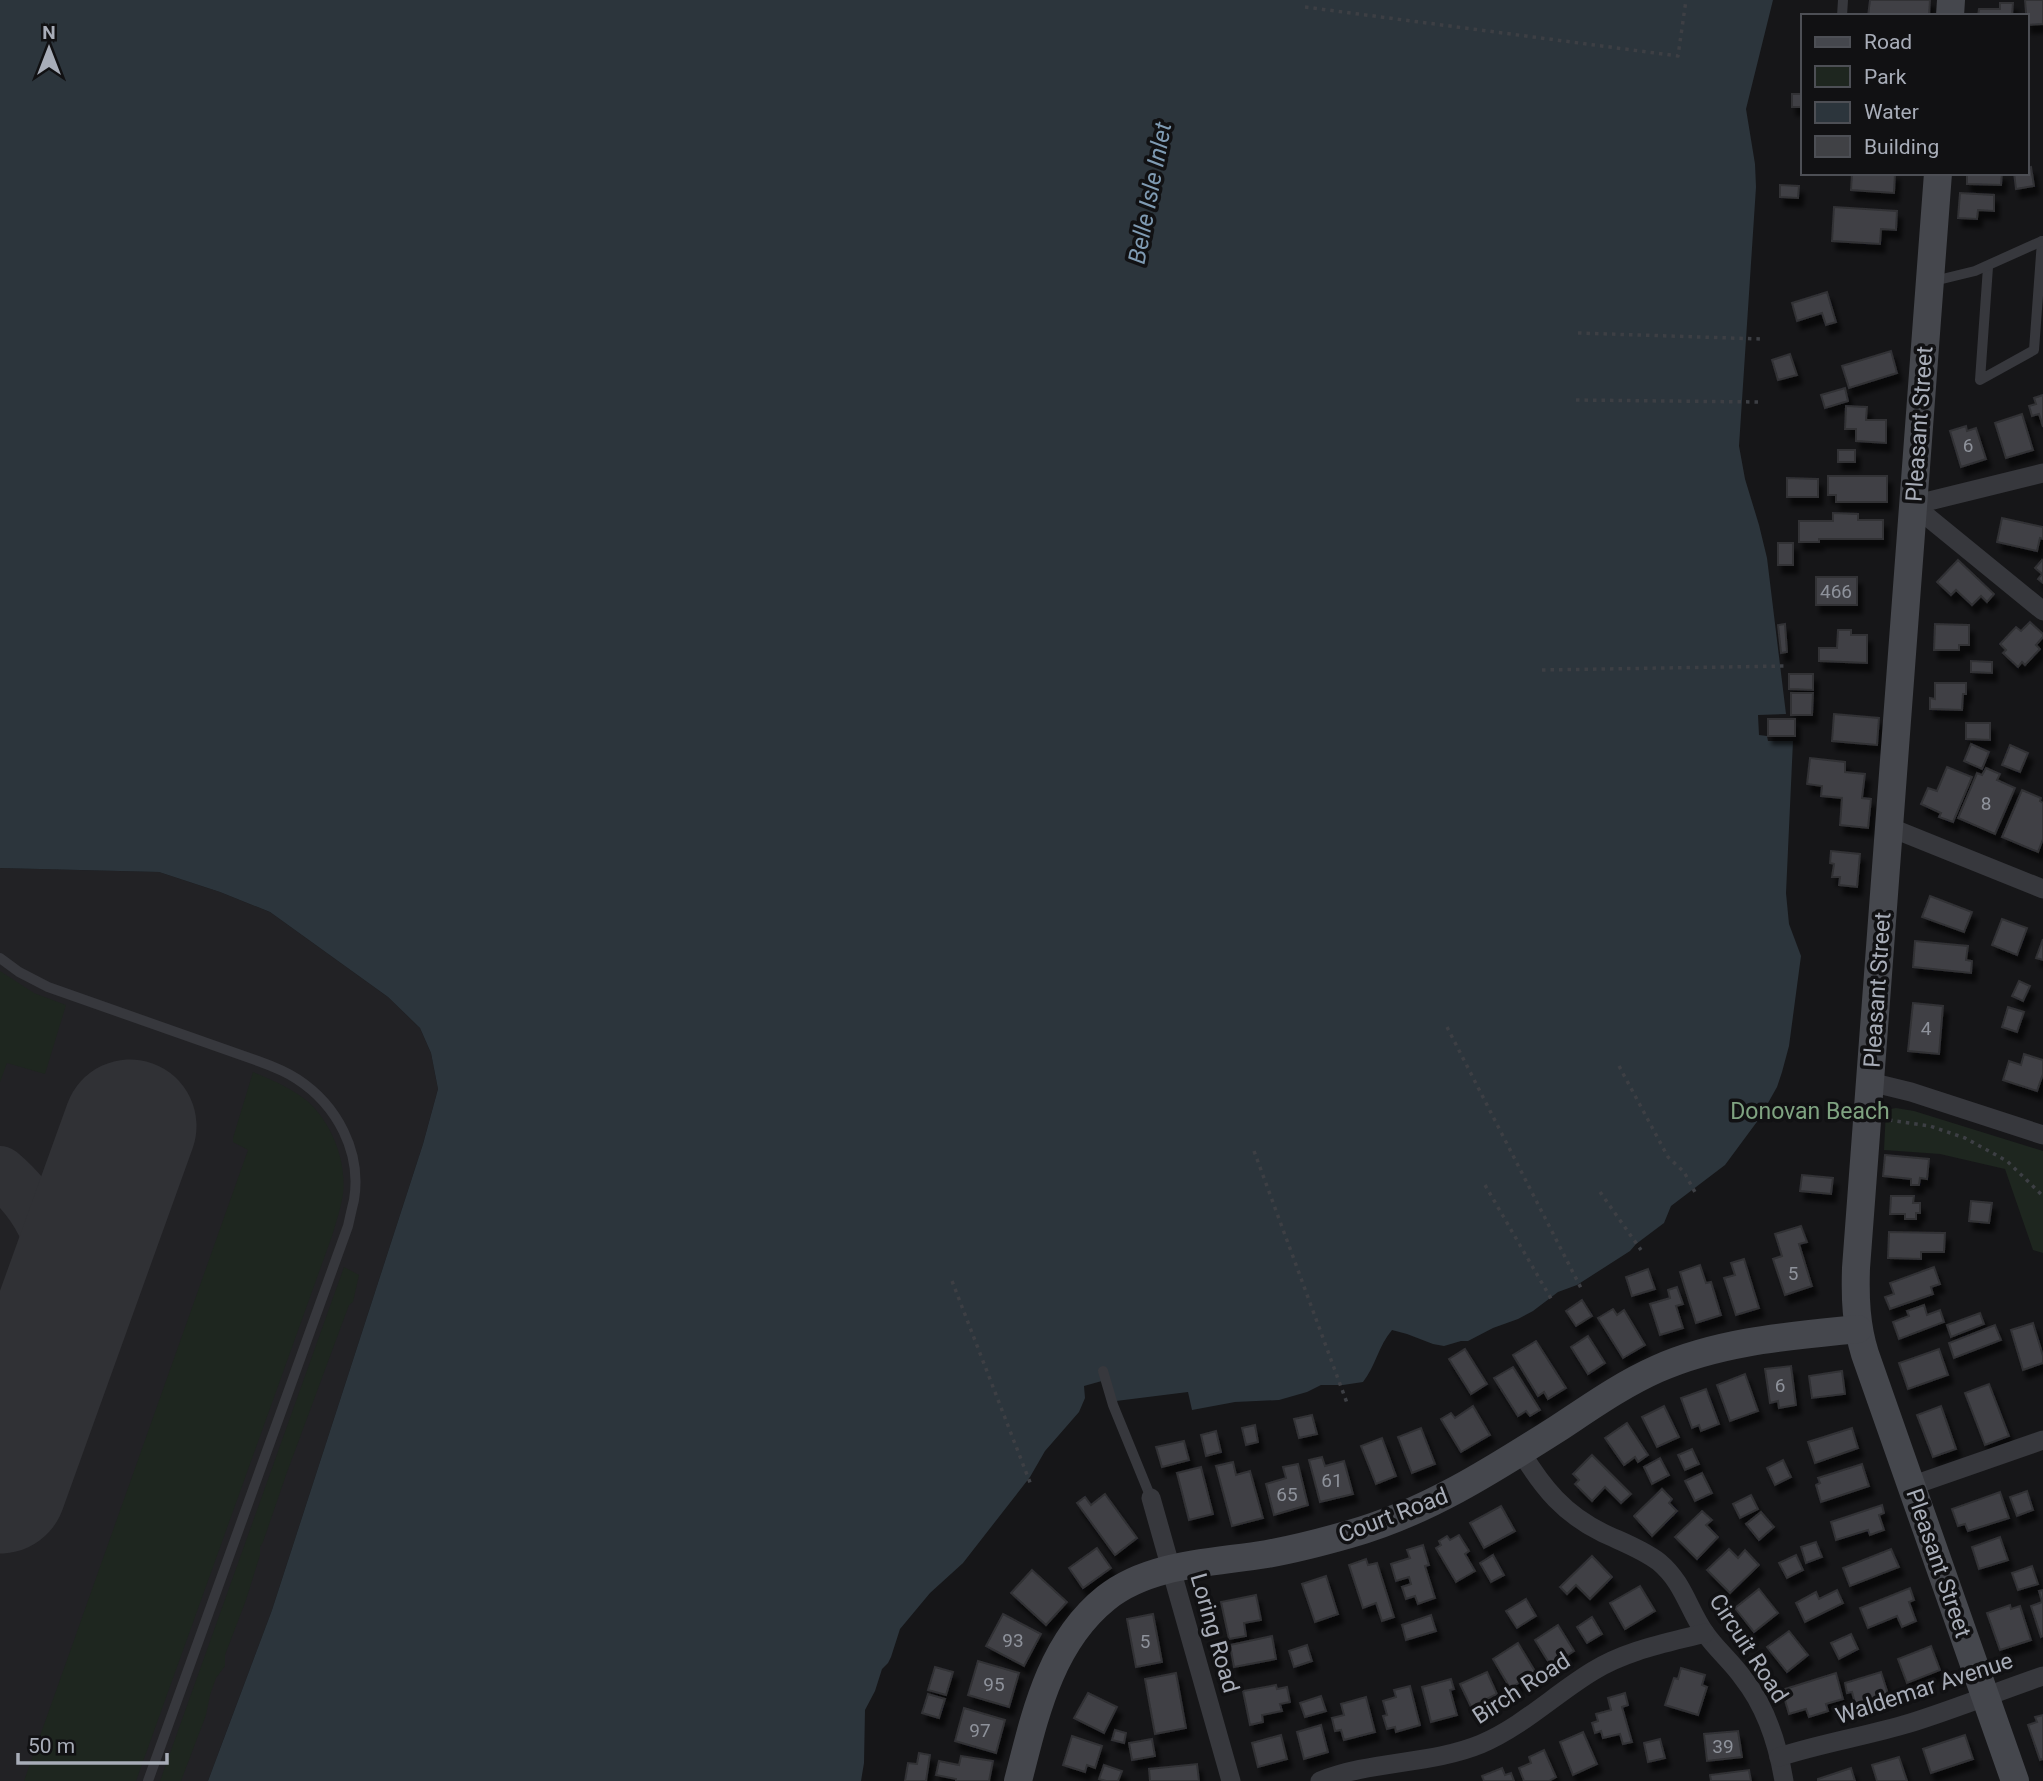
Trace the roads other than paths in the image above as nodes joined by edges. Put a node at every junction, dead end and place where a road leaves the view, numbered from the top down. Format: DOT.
graph roads {
  1 [pos="1938,175"];
  2 [pos="2042,241"];
  3 [pos="1988,267"];
  4 [pos="1930,281"];
  5 [pos="2043,473"];
  6 [pos="1913,505"];
  7 [pos="2043,611"];
  8 [pos="1889,827"];
  9 [pos="2043,889"];
  10 [pos="0,958"];
  11 [pos="1870,1082"];
  12 [pos="2043,1135"];
  13 [pos="1858,1329"];
  14 [pos="1103,1371"];
  15 [pos="2043,1440"];
  16 [pos="1521,1452"];
  17 [pos="1911,1486"];
  18 [pos="1150,1498"];
  19 [pos="1170,1569"];
  20 [pos="1705,1633"];
  21 [pos="2043,1676"];
  22 [pos="1985,1695"];
  23 [pos="1779,1757"];
  24 [pos="148,1781"];
  25 [pos="1018,1781"];
  26 [pos="1231,1781"];
  27 [pos="1320,1781"];
  28 [pos="1784,1781"];
  29 [pos="2015,1781"];
  1 -- 4 [label="main road, Pleasant Street"];
  2 -- 3 [label="lane"];
  2 -- 3 [label="lane"];
  3 -- 4 [label="lane"];
  4 -- 6 [label="main road, Pleasant Street"];
  5 -- 6 [label="street"];
  6 -- 7 [label="street"];
  6 -- 8 [label="main road, Pleasant Street"];
  8 -- 9 [label="street"];
  8 -- 11 [label="main road, Pleasant Street"];
  10 -- 24 [label="lane"];
  11 -- 12 [label="street"];
  11 -- 13 [label="main road, Pleasant Street"];
  13 -- 16 [label="main road, Court Road"];
  13 -- 17 [label="main road, Pleasant Street"];
  14 -- 18 [label="lane"];
  15 -- 17 [label="street"];
  16 -- 19 [label="main road, Court Road"];
  16 -- 20 [label="street, Circuit Road"];
  17 -- 22 [label="main road, Pleasant Street"];
  18 -- 19 [label="street, Loring Road"];
  19 -- 25 [label="main road, Court Road"];
  19 -- 26 [label="street, Loring Road"];
  20 -- 23 [label="street, Circuit Road"];
  20 -- 27 [label="street, Birch Road"];
  21 -- 22 [label="street, Waldemar Avenue"];
  22 -- 23 [label="street, Waldemar Avenue"];
  22 -- 29 [label="main road, Pleasant Street"];
  23 -- 28 [label="street, Circuit Road"];
}
